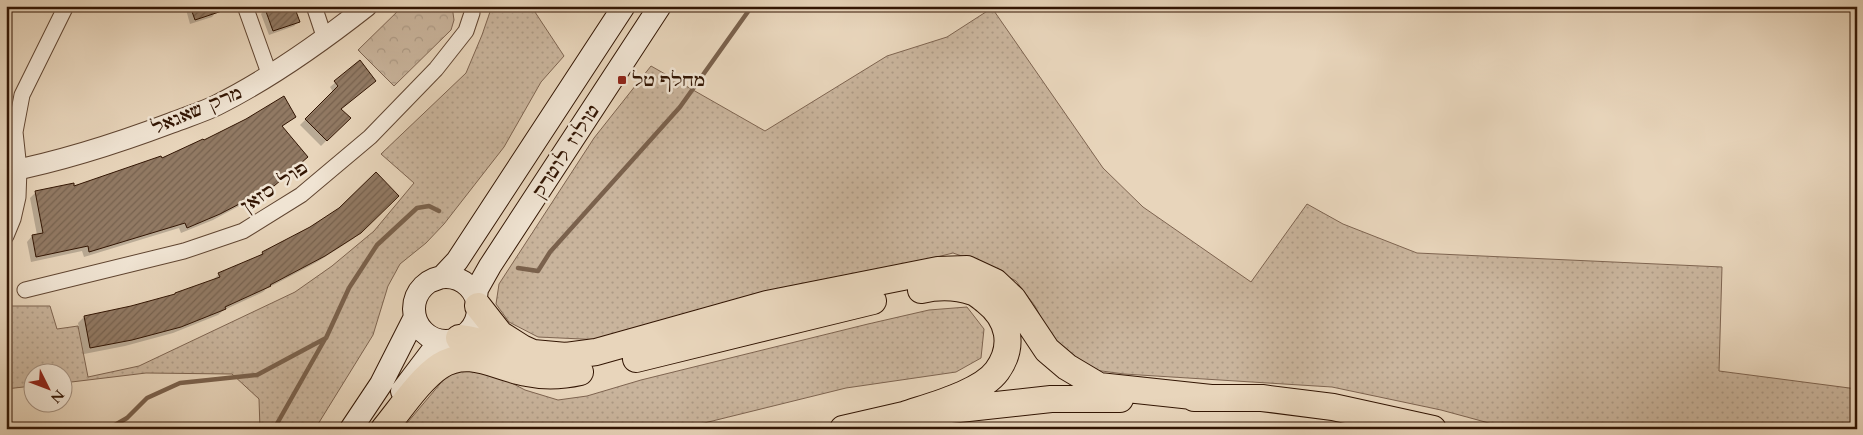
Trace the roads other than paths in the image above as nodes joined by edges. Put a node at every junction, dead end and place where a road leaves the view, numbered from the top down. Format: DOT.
graph roads {
  1 [pos="66,6"];
  2 [pos="245,6"];
  3 [pos="314,6"];
  4 [pos="366,6"];
  5 [pos="472,6"];
  6 [pos="624,6"];
  7 [pos="660,6"];
  8 [pos="325,39"];
  9 [pos="270,76"];
  10 [pos="12,170"];
  11 [pos="6,236"];
  12 [pos="431,280"];
  13 [pos="25,290"];
  14 [pos="477,302"];
  15 [pos="415,317"];
  16 [pos="454,339"];
  17 [pos="580,372"];
  18 [pos="1211,398"];
  19 [pos="904,415"];
  20 [pos="351,429"];
  21 [pos="376,429"];
  22 [pos="384,429"];
  23 [pos="843,429"];
  24 [pos="1433,429"];
  1 -- 10 [label="street"];
  2 -- 9 [label="street"];
  3 -- 8 [label="street"];
  4 -- 8 [label="street, מרק שאגאל"];
  5 -- 13 [label="street, פול סזאן"];
  6 -- 12 [label="main road, טולוז לוטרק"];
  7 -- 14 [label="main road, טולוז לוטרק"];
  8 -- 9 [label="street, מרק שאגאל"];
  9 -- 10 [label="street, מרק שאגאל"];
  10 -- 11 [label="street"];
  12 -- 14 [label="main road"];
  12 -- 15 [label="main road"];
  14 -- 16 [label="main road"];
  14 -- 18 [label="highway"];
  15 -- 16 [label="main road"];
  15 -- 20 [label="main road"];
  16 -- 17 [label="highway"];
  16 -- 21 [label="main road"];
  17 -- 19 [label="highway"];
  17 -- 22 [label="highway"];
  18 -- 19 [label="highway"];
  18 -- 24 [label="highway"];
  19 -- 23 [label="highway"];
}
